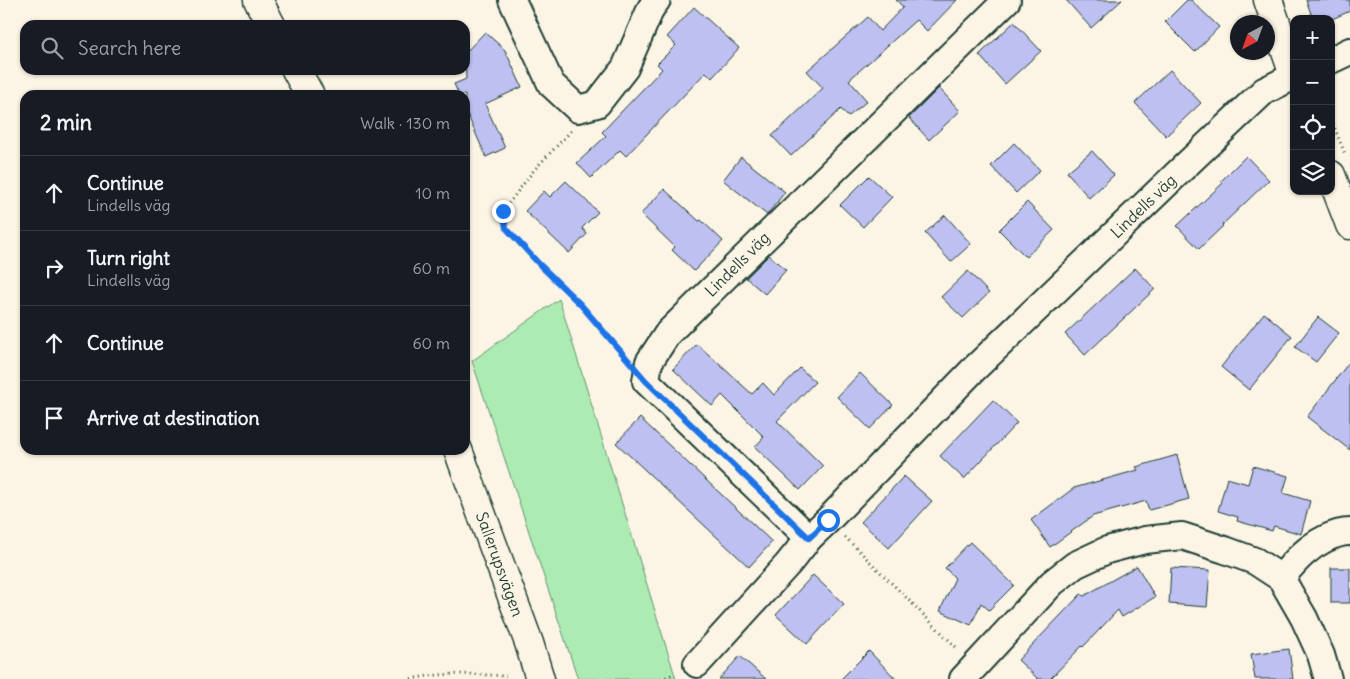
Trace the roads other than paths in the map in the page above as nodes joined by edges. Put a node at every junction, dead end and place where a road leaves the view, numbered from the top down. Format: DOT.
graph roads {
  1 [pos="258,0"];
  2 [pos="271,0"];
  3 [pos="512,0"];
  4 [pos="657,0"];
  5 [pos="1007,0"];
  6 [pos="1268,0"];
  7 [pos="268,20"];
  8 [pos="279,20"];
  9 [pos="1350,51"];
  10 [pos="1335,58"];
  11 [pos="1290,64"];
  12 [pos="300,75"];
  13 [pos="1290,78"];
  14 [pos="308,90"];
  15 [pos="1339,166"];
  16 [pos="1350,225"];
  17 [pos="460,455"];
  18 [pos="1350,532"];
  19 [pos="809,538"];
  20 [pos="1281,578"];
  21 [pos="697,664"];
  22 [pos="969,672"];
  23 [pos="540,679"];
  24 [pos="1328,679"];
  1 -- 7 [label="main road"];
  2 -- 8 [label="main road"];
  3 -- 4 [label="street"];
  5 -- 19 [label="street, Lindells väg"];
  6 -- 11 [label="main road"];
  9 -- 10 [label="street"];
  12 -- 14 [label="main road"];
  13 -- 19 [label="street, Lindells väg"];
  15 -- 16 [label="main road"];
  17 -- 23 [label="main road, Sallerupsvägen"];
  18 -- 20 [label="street"];
  19 -- 21 [label="street, Lindells väg"];
  20 -- 22 [label="street"];
  20 -- 24 [label="street"];
}
